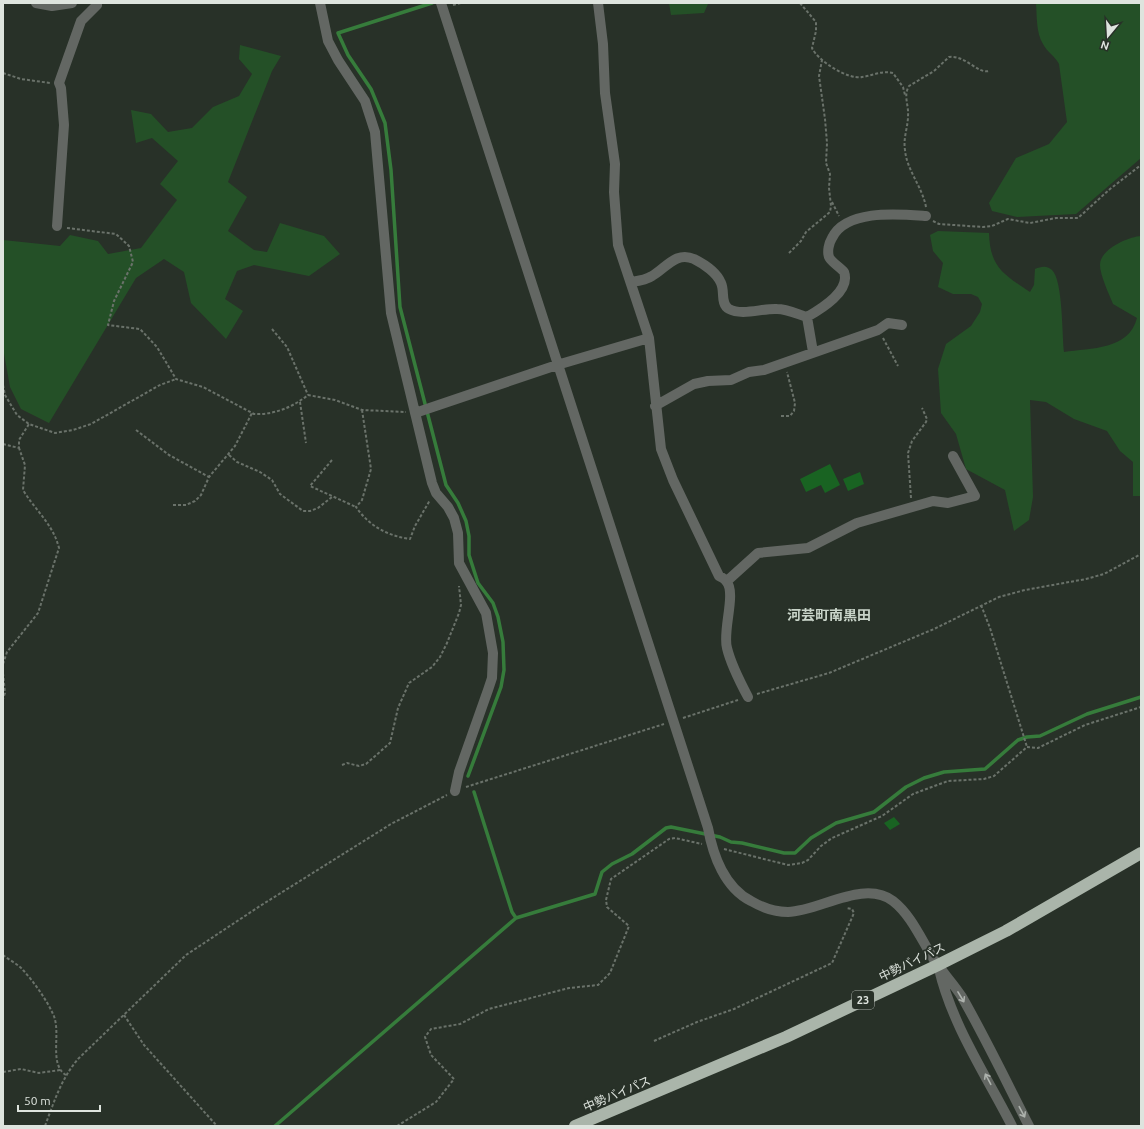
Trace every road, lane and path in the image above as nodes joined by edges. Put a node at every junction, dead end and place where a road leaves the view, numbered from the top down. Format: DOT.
graph roads {
  1 [pos="36,3"];
  2 [pos="72,3"];
  3 [pos="96,3"];
  4 [pos="320,3"];
  5 [pos="440,3"];
  6 [pos="598,3"];
  7 [pos="800,3"];
  8 [pos="822,60"];
  9 [pos="989,71"];
  10 [pos="3,73"];
  11 [pos="58,83"];
  12 [pos="906,96"];
  13 [pos="1141,165"];
  14 [pos="832,202"];
  15 [pos="926,216"];
  16 [pos="842,224"];
  17 [pos="57,226"];
  18 [pos="790,253"];
  19 [pos="632,282"];
  20 [pos="807,317"];
  21 [pos="902,325"];
  22 [pos="272,328"];
  23 [pos="878,330"];
  24 [pos="649,338"];
  25 [pos="813,352"];
  26 [pos="783,363"];
  27 [pos="557,365"];
  28 [pos="898,366"];
  29 [pos="176,379"];
  30 [pos="3,385"];
  31 [pos="308,395"];
  32 [pos="299,402"];
  33 [pos="656,406"];
  34 [pos="922,408"];
  35 [pos="362,410"];
  36 [pos="417,411"];
  37 [pos="252,413"];
  38 [pos="780,416"];
  39 [pos="29,424"];
  40 [pos="136,430"];
  41 [pos="306,443"];
  42 [pos="3,444"];
  43 [pos="19,448"];
  44 [pos="229,455"];
  45 [pos="953,456"];
  46 [pos="332,460"];
  47 [pos="209,477"];
  48 [pos="436,493"];
  49 [pos="332,497"];
  50 [pos="173,505"];
  51 [pos="356,507"];
  52 [pos="912,508"];
  53 [pos="1141,554"];
  54 [pos="727,581"];
  55 [pos="459,583"];
  56 [pos="981,605"];
  57 [pos="3,664"];
  58 [pos="3,673"];
  59 [pos="748,697"];
  60 [pos="3,699"];
  61 [pos="1141,707"];
  62 [pos="672,721"];
  63 [pos="1027,747"];
  64 [pos="342,765"];
  65 [pos="455,791"];
  66 [pos="711,846"];
  67 [pos="1141,853"];
  68 [pos="842,910"];
  69 [pos="3,955"];
  70 [pos="938,965"];
  71 [pos="124,1015"];
  72 [pos="654,1041"];
  73 [pos="60,1070"];
  74 [pos="3,1072"];
  75 [pos="66,1075"];
  76 [pos="45,1126"];
  77 [pos="217,1126"];
  78 [pos="397,1126"];
  79 [pos="575,1126"];
  80 [pos="1012,1126"];
  81 [pos="1029,1126"];
  1 -- 2 [label="street"];
  3 -- 11 [label="street"];
  4 -- 36 [label="street"];
  5 -- 27 [label="street"];
  6 -- 19 [label="street"];
  7 -- 8 [label="path"];
  8 -- 12 [label="path"];
  8 -- 14 [label="path"];
  9 -- 12 [label="path"];
  10 -- 11 [label="path"];
  11 -- 17 [label="street"];
  12 -- 15 [label="path"];
  13 -- 15 [label="path"];
  14 -- 16 [label="path"];
  14 -- 18 [label="path"];
  15 -- 16 [label="street"];
  16 -- 20 [label="street"];
  17 -- 29 [label="path"];
  19 -- 20 [label="street"];
  19 -- 24 [label="street"];
  20 -- 25 [label="street"];
  21 -- 23 [label="street"];
  22 -- 31 [label="path"];
  23 -- 25 [label="street"];
  23 -- 28 [label="path"];
  24 -- 27 [label="street"];
  24 -- 33 [label="street"];
  25 -- 26 [label="street"];
  26 -- 33 [label="street"];
  26 -- 38 [label="path"];
  27 -- 36 [label="street"];
  27 -- 62 [label="street"];
  29 -- 37 [label="path"];
  29 -- 39 [label="path"];
  30 -- 39 [label="path"];
  31 -- 32 [label="path"];
  31 -- 35 [label="path"];
  32 -- 37 [label="path"];
  32 -- 41 [label="path"];
  33 -- 54 [label="street"];
  34 -- 52 [label="path"];
  35 -- 36 [label="path"];
  35 -- 51 [label="path"];
  36 -- 48 [label="street"];
  37 -- 44 [label="path"];
  39 -- 43 [label="path"];
  40 -- 47 [label="path"];
  42 -- 43 [label="path"];
  43 -- 57 [label="path"];
  44 -- 47 [label="path"];
  44 -- 49 [label="path"];
  45 -- 52 [label="street"];
  46 -- 49 [label="path"];
  47 -- 50 [label="path"];
  48 -- 51 [label="path"];
  48 -- 65 [label="street"];
  49 -- 51 [label="path"];
  52 -- 54 [label="street"];
  53 -- 56 [label="path"];
  54 -- 59 [label="street"];
  55 -- 64 [label="path"];
  56 -- 59 [label="path"];
  56 -- 63 [label="path"];
  58 -- 60 [label="path"];
  59 -- 62 [label="path"];
  61 -- 63 [label="path"];
  62 -- 65 [label="path"];
  62 -- 66 [label="street"];
  63 -- 66 [label="path"];
  65 -- 71 [label="path"];
  66 -- 70 [label="street"];
  66 -- 78 [label="path"];
  67 -- 70 [label="highway, 中勢バイパス / 23"];
  68 -- 72 [label="path"];
  69 -- 73 [label="path"];
  70 -- 79 [label="highway, 中勢バイパス / 23"];
  80 -- 70 [label="street, one-way"];
  70 -- 81 [label="street, one-way"];
  71 -- 75 [label="path"];
  71 -- 77 [label="path"];
  73 -- 74 [label="path"];
  73 -- 75 [label="path"];
  75 -- 76 [label="path"];
}
